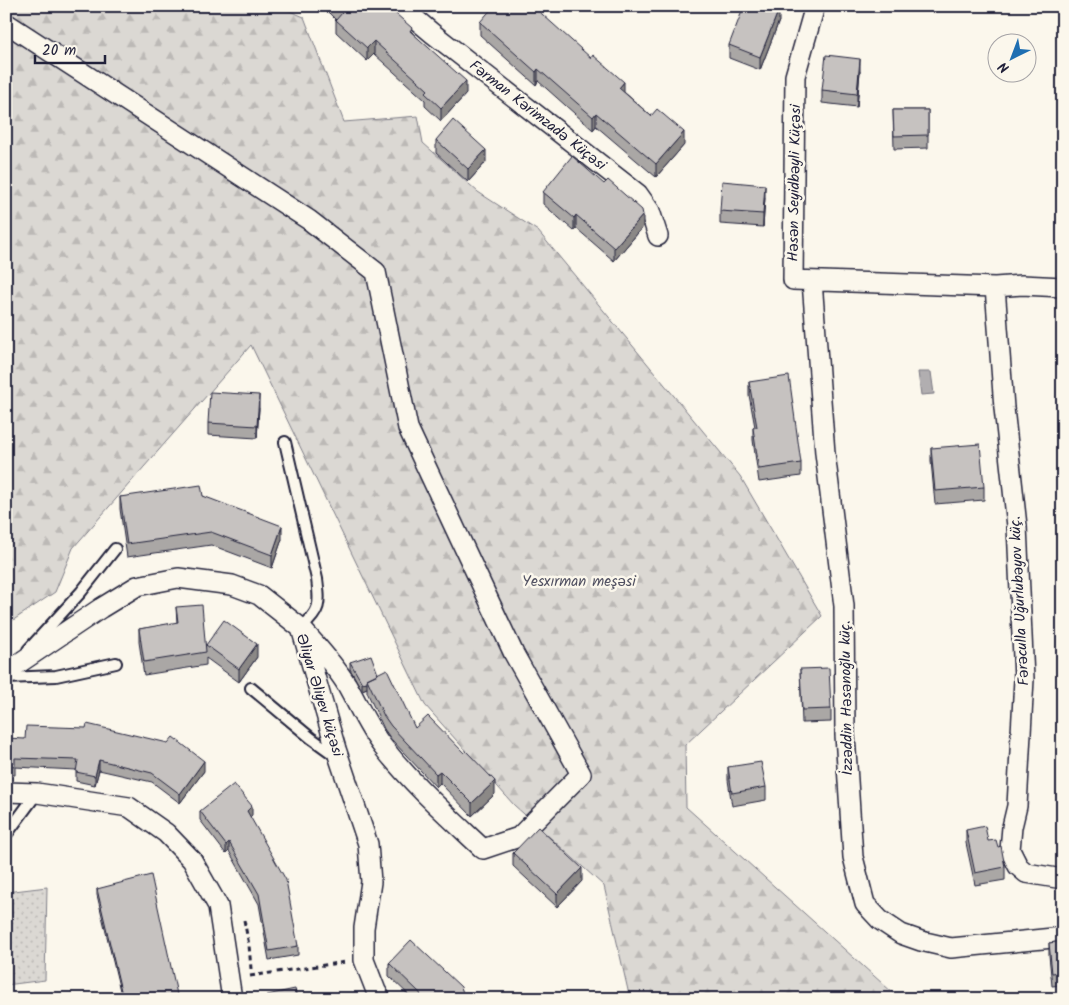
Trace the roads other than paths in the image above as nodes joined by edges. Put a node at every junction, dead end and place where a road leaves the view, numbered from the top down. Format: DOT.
graph roads {
  1 [pos="400,6"];
  2 [pos="815,6"];
  3 [pos="6,22"];
  4 [pos="658,236"];
  5 [pos="812,281"];
  6 [pos="995,287"];
  7 [pos="1063,287"];
  8 [pos="285,442"];
  9 [pos="115,548"];
  10 [pos="301,628"];
  11 [pos="116,663"];
  12 [pos="13,668"];
  13 [pos="6,678"];
  14 [pos="251,688"];
  15 [pos="339,758"];
  16 [pos="6,792"];
  17 [pos="36,793"];
  18 [pos="6,835"];
  19 [pos="1063,879"];
  20 [pos="1063,937"];
  21 [pos="232,999"];
  22 [pos="381,999"];
  1 -- 4 [label="street, Fərman Kərimzadə Küçəsi"];
  2 -- 5 [label="street, Həsən Seyidbəyli Küçəsi"];
  3 -- 10 [label="street"];
  5 -- 6 [label="street, Həsən Seyidbəyli Küçəsi"];
  5 -- 20 [label="street, İzzəddin Həsənoğlu küç."];
  6 -- 7 [label="street, Həsən Seyidbəyli Küçəsi"];
  6 -- 19 [label="street, Fərəculla Uğurlubəyov küç."];
  8 -- 10 [label="lane"];
  9 -- 12 [label="lane"];
  10 -- 12 [label="street, Əliyar Əliyev küçəsi"];
  10 -- 15 [label="street, Əliyar Əliyev küçəsi"];
  11 -- 13 [label="lane"];
  14 -- 15 [label="lane"];
  15 -- 22 [label="street, Əliyar Əliyev küçəsi"];
  16 -- 17 [label="street"];
  17 -- 18 [label="lane"];
  17 -- 21 [label="street"];
}
